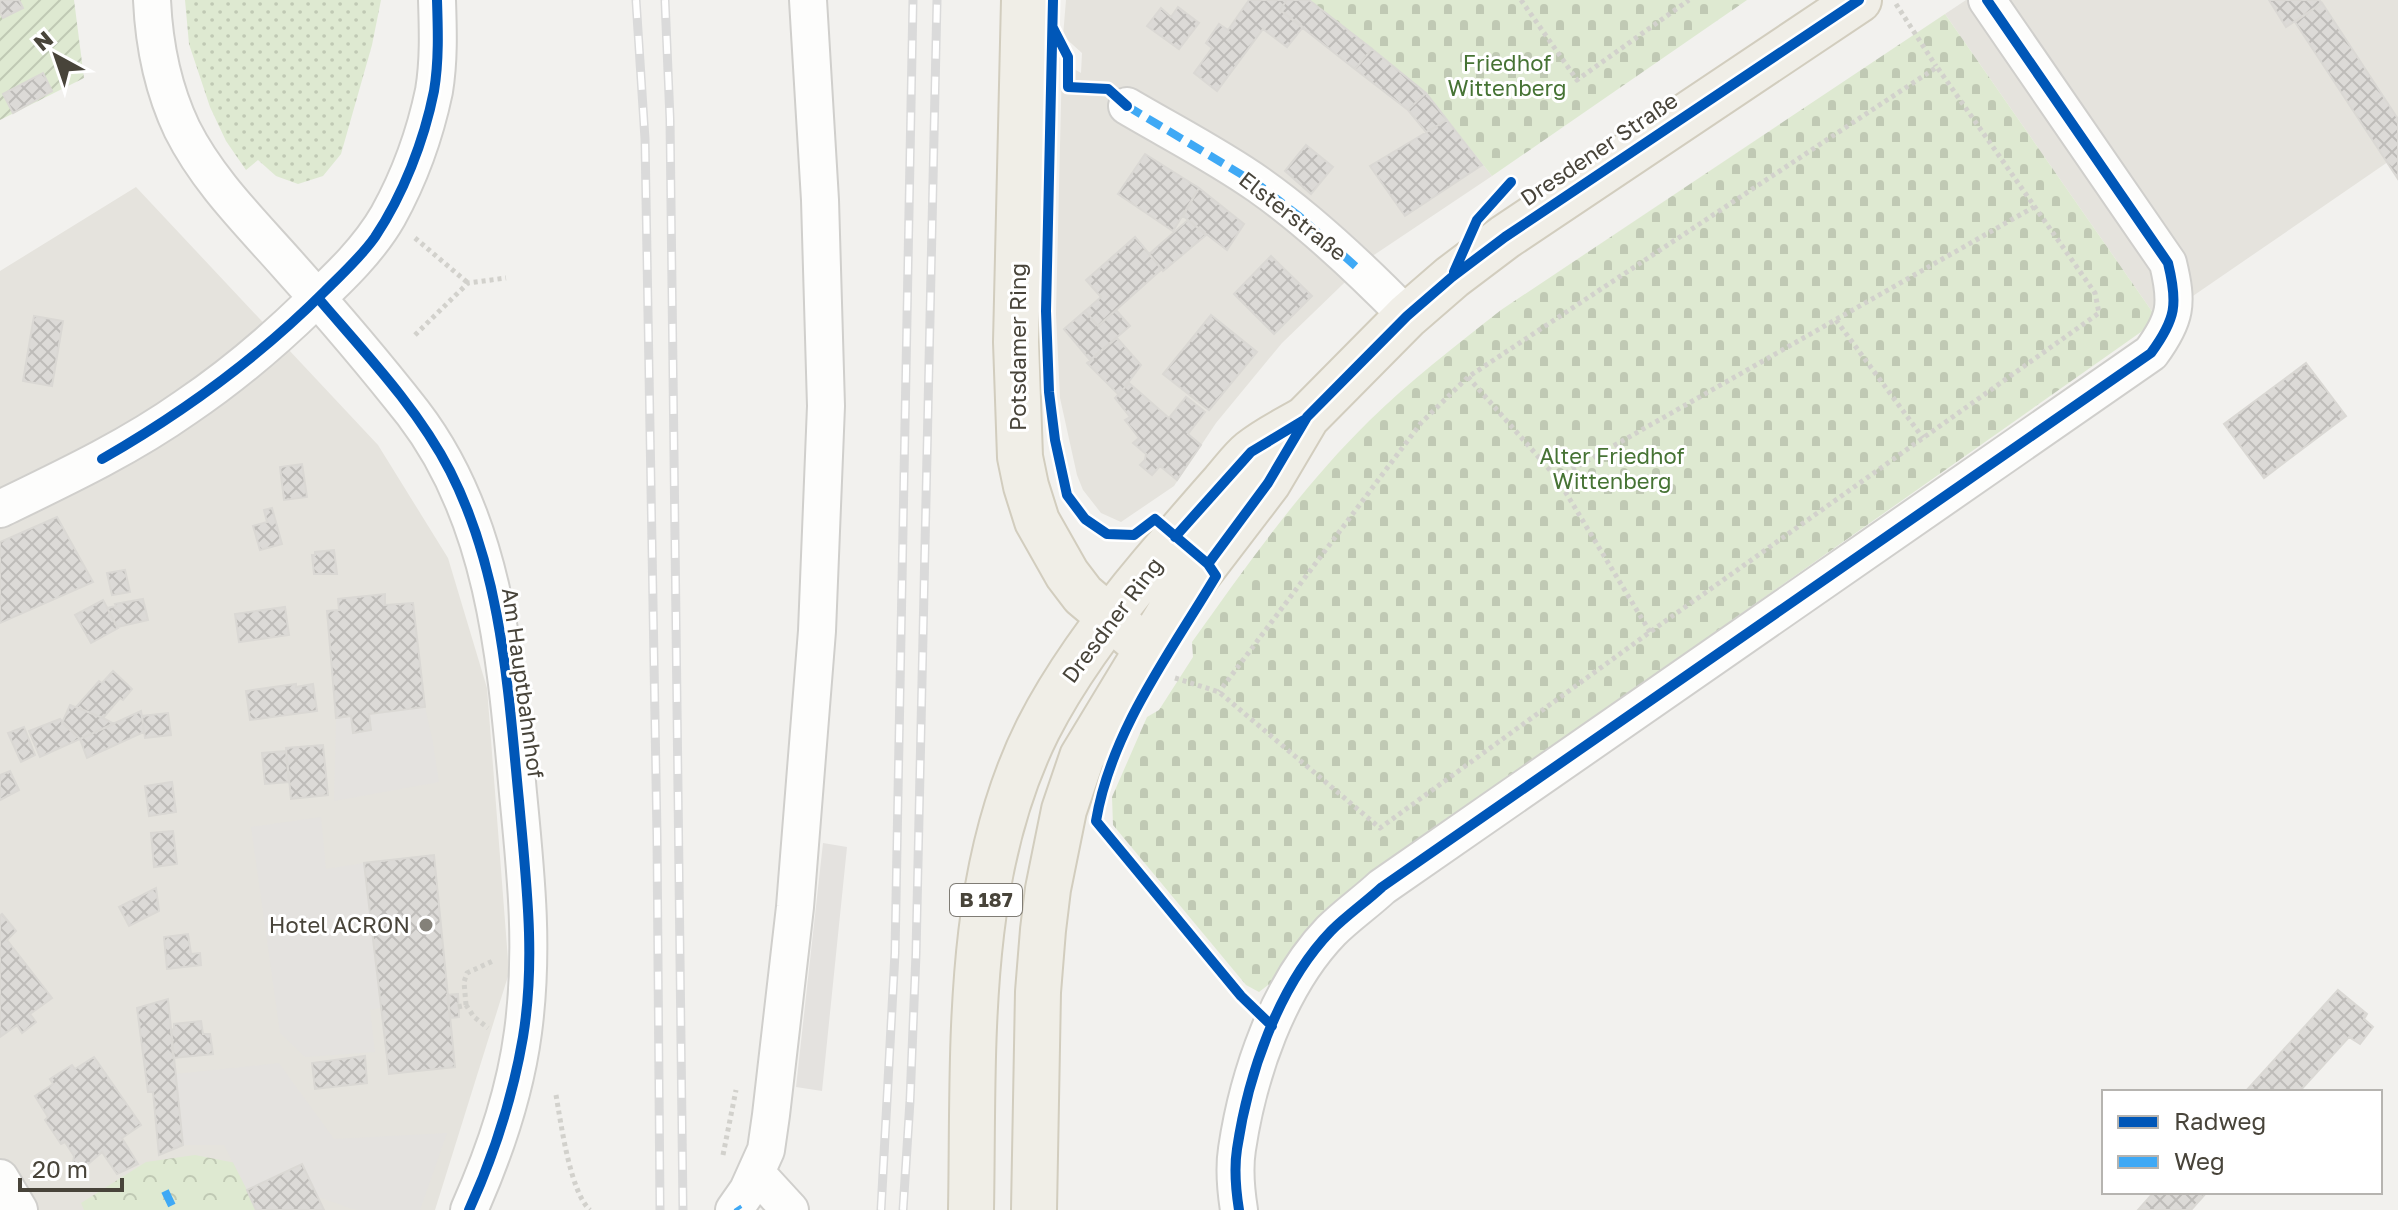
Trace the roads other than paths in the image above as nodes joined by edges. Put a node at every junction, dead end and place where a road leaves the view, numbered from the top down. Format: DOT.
graph roads {
  1 [pos="152,0"];
  2 [pos="437,0"];
  3 [pos="808,0"];
  4 [pos="1024,0"];
  5 [pos="1859,0"];
  6 [pos="1987,0"];
  7 [pos="1127,106"];
  8 [pos="318,298"];
  9 [pos="1407,316"];
  10 [pos="1307,417"];
  11 [pos="0,509"];
  12 [pos="1110,618"];
  13 [pos="1158,662"];
  14 [pos="756,1173"];
  15 [pos="0,1178"];
  16 [pos="19,1210"];
  17 [pos="469,1210"];
  18 [pos="734,1210"];
  19 [pos="790,1210"];
  20 [pos="971,1210"];
  21 [pos="1034,1210"];
  22 [pos="1239,1210"];
  1 -- 8 [label="street, Am Hauptbahnhof"];
  2 -- 8 [label="street"];
  3 -- 14 [label="street"];
  4 -- 12 [label="main road, Potsdamer Ring"];
  5 -- 9 [label="main road, Dresdener Straße / B 187"];
  6 -- 22 [label="street"];
  7 -- 9 [label="street, Elsterstraße"];
  8 -- 11 [label="street"];
  8 -- 17 [label="street, Am Hauptbahnhof"];
  9 -- 10 [label="main road, Dresdener Straße / B 187"];
  10 -- 12 [label="main road, Dresdner Ring / B 187"];
  10 -- 13 [label="main road, Dresdner Ring / B 187"];
  12 -- 13 [label="main road, Potsdamer Ring"];
  12 -- 20 [label="main road, Dresdner Ring / B 187"];
  13 -- 21 [label="main road, Dresdner Ring / B 187"];
  14 -- 18 [label="street"];
  14 -- 19 [label="street"];
  15 -- 16 [label="street"];
}
